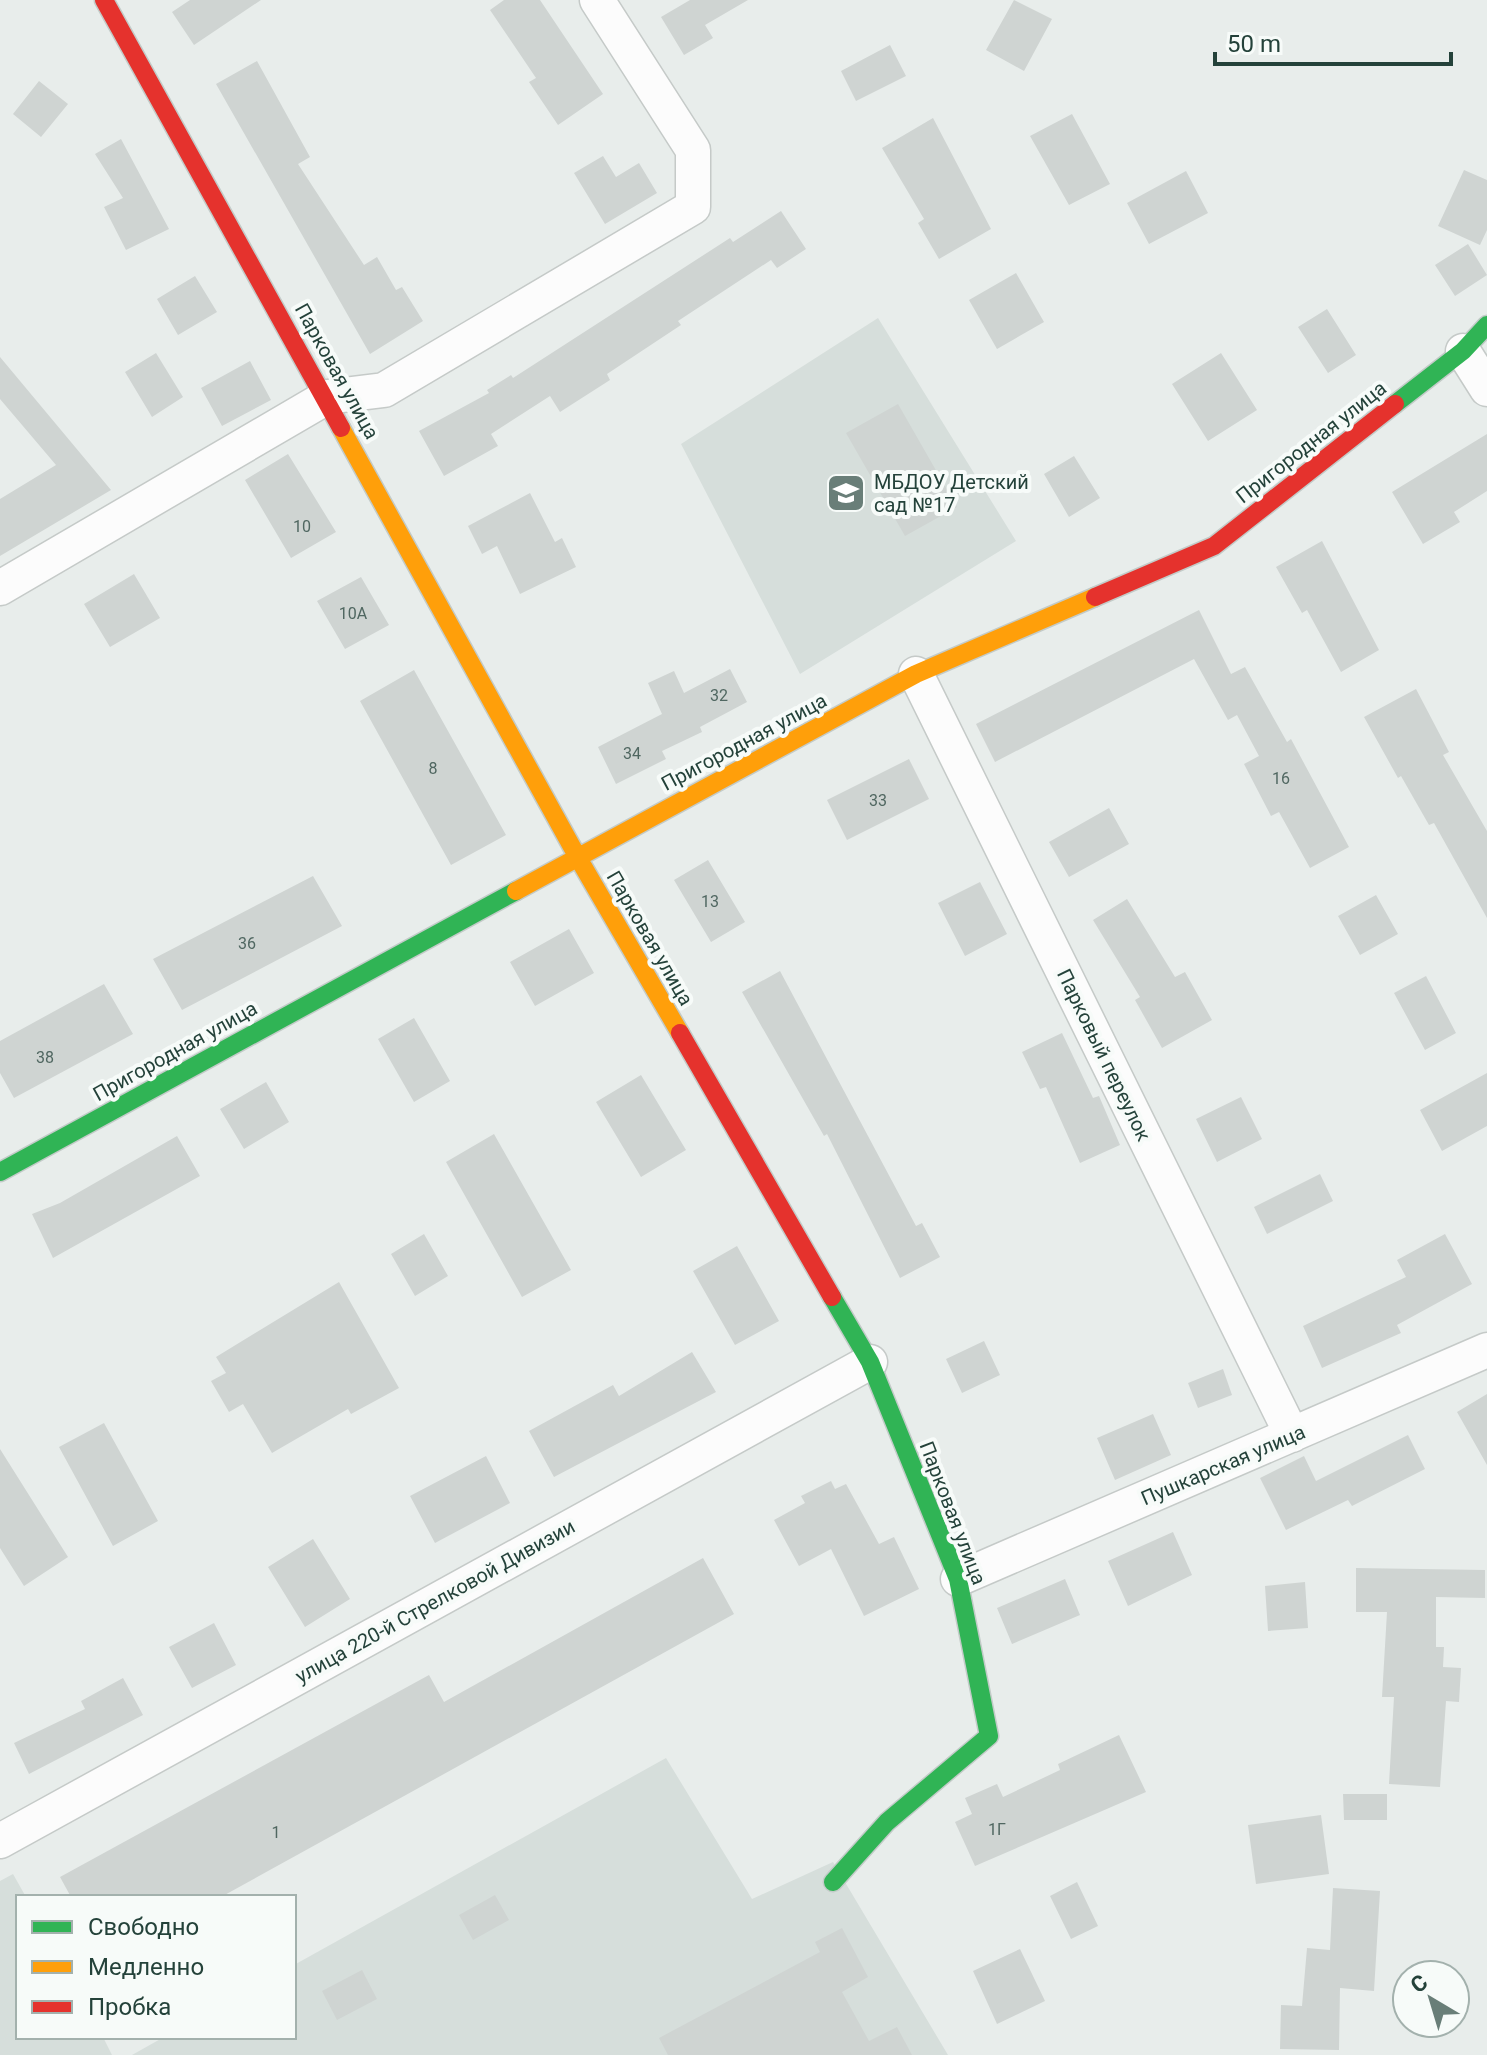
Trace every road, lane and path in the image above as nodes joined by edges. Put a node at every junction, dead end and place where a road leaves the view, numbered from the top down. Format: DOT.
graph roads {
  1 [pos="104,0"];
  2 [pos="597,0"];
  3 [pos="1487,325"];
  4 [pos="1463,351"];
  5 [pos="1487,389"];
  6 [pos="327,397"];
  7 [pos="0,588"];
  8 [pos="916,674"];
  9 [pos="577,856"];
  10 [pos="0,1172"];
  11 [pos="1487,1350"];
  12 [pos="870,1362"];
  13 [pos="1292,1435"];
  14 [pos="958,1579"];
  15 [pos="0,1841"];
  16 [pos="833,1882"];
  1 -- 6 [label="street, Парковая улица"];
  2 -- 6 [label="street"];
  3 -- 4 [label="street, Пригородная улица"];
  4 -- 5 [label="street"];
  4 -- 8 [label="street, Пригородная улица"];
  6 -- 7 [label="street"];
  6 -- 9 [label="street, Парковая улица"];
  8 -- 9 [label="street, Пригородная улица"];
  8 -- 13 [label="street, Парковый переулок"];
  9 -- 10 [label="street, Пригородная улица"];
  9 -- 12 [label="street, Парковая улица"];
  11 -- 13 [label="street, Пушкарская улица"];
  12 -- 14 [label="street, Парковая улица"];
  12 -- 15 [label="street, улица 220-й Стрелковой Дивизии"];
  13 -- 14 [label="street, Пушкарская улица"];
  14 -- 16 [label="street, Парковая улица"];
}
